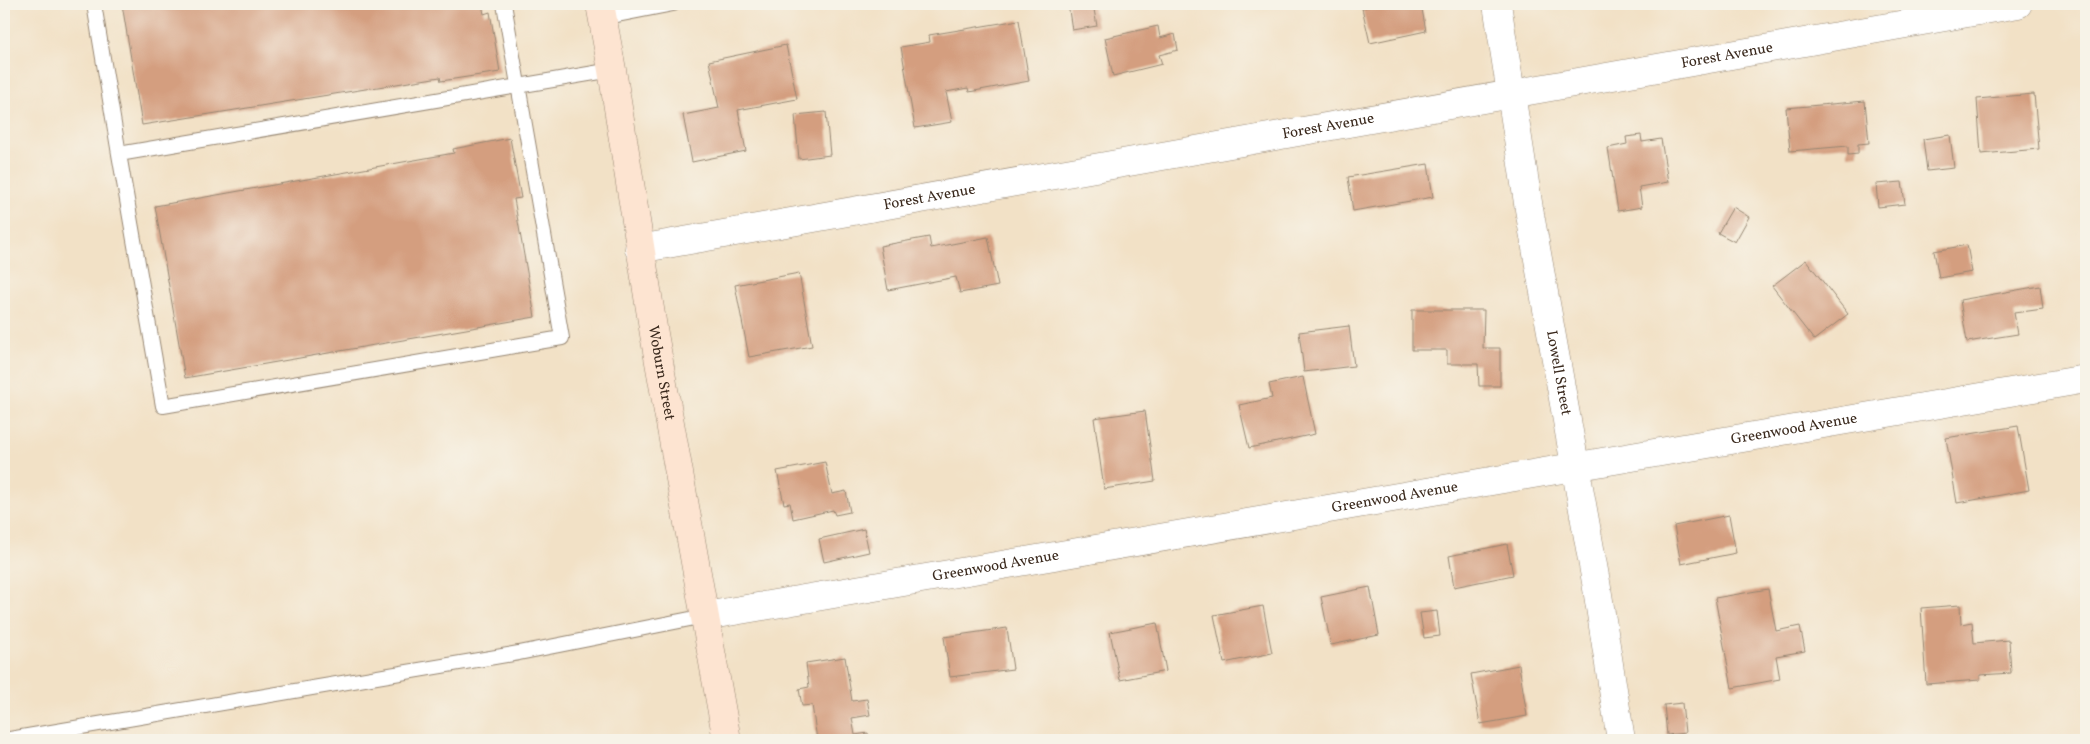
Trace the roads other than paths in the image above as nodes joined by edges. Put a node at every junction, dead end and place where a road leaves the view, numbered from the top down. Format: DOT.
graph roads {
  1 [pos="94,4"];
  2 [pos="504,4"];
  3 [pos="673,4"];
  4 [pos="1497,4"];
  5 [pos="2018,4"];
  6 [pos="601,11"];
  7 [pos="612,70"];
  8 [pos="518,86"];
  9 [pos="1511,93"];
  10 [pos="120,154"];
  11 [pos="639,249"];
  12 [pos="2086,379"];
  13 [pos="1575,466"];
  14 [pos="705,616"];
  15 [pos="4,740"];
  16 [pos="727,740"];
  17 [pos="1620,740"];
  1 -- 10 [label="lane"];
  2 -- 8 [label="lane"];
  3 -- 6 [label="lane"];
  4 -- 9 [label="street, Lowell Street"];
  5 -- 9 [label="street, Forest Avenue"];
  6 -- 7 [label="main road, Woburn Street"];
  7 -- 8 [label="lane"];
  7 -- 11 [label="main road, Woburn Street"];
  8 -- 10 [label="lane"];
  8 -- 10 [label="lane"];
  9 -- 11 [label="street, Forest Avenue"];
  9 -- 13 [label="street, Lowell Street"];
  11 -- 14 [label="main road, Woburn Street"];
  12 -- 13 [label="street, Greenwood Avenue"];
  13 -- 14 [label="street, Greenwood Avenue"];
  13 -- 17 [label="street, Lowell Street"];
  14 -- 15 [label="lane"];
  14 -- 16 [label="main road, Woburn Street"];
}
